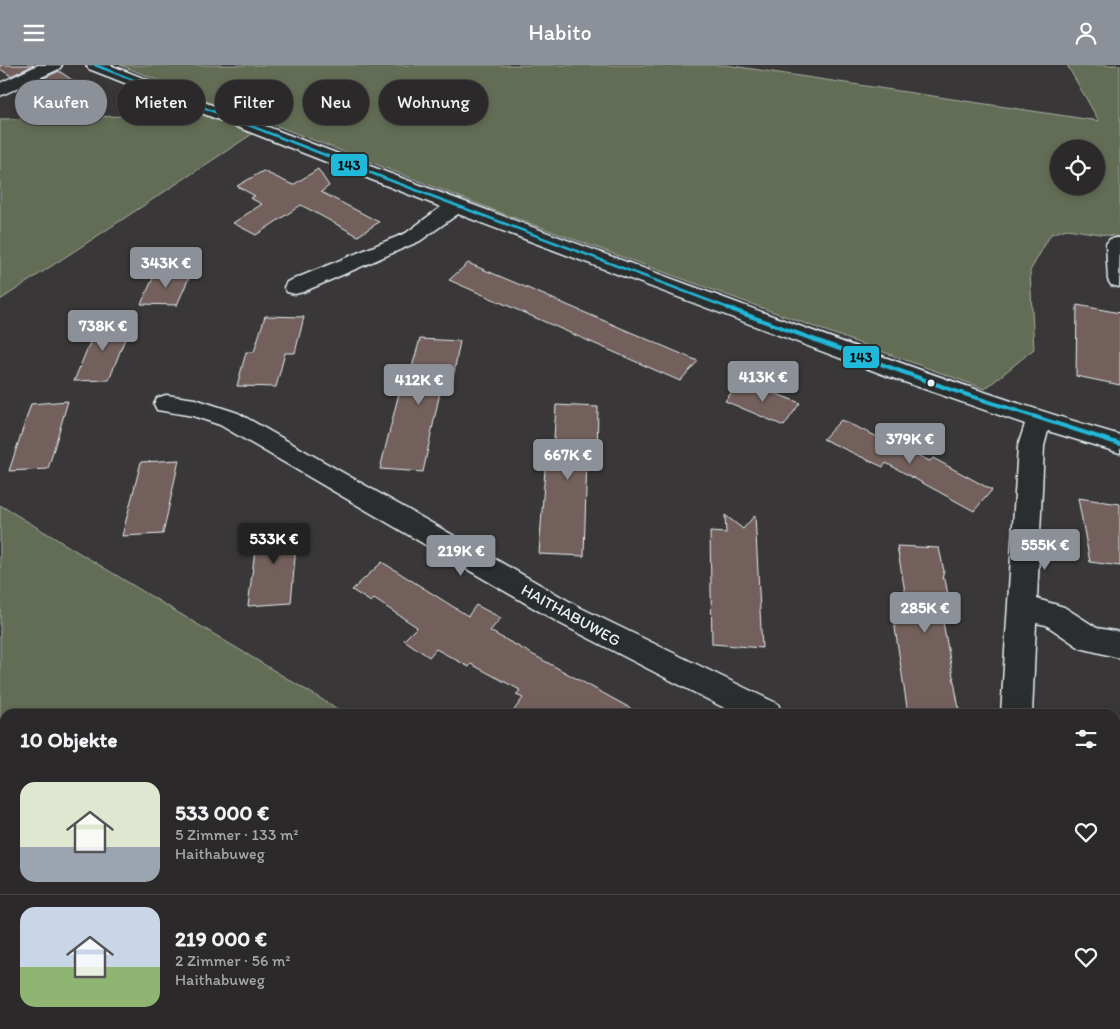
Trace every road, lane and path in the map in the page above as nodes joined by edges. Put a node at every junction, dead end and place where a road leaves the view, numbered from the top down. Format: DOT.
graph roads {
  1 [pos="54,65"];
  2 [pos="95,65"];
  3 [pos="0,91"];
  4 [pos="456,206"];
  5 [pos="1117,244"];
  6 [pos="1118,280"];
  7 [pos="295,287"];
  8 [pos="166,404"];
  9 [pos="1038,421"];
  10 [pos="1120,444"];
  11 [pos="1022,608"];
  12 [pos="1120,645"];
  13 [pos="757,709"];
  14 [pos="1016,709"];
  1 -- 3 [label="street"];
  2 -- 4 [label="street"];
  4 -- 7 [label="street"];
  4 -- 9 [label="street"];
  5 -- 6 [label="street"];
  8 -- 13 [label="street, HAITHABUWEG"];
  9 -- 10 [label="street"];
  9 -- 11 [label="street"];
  11 -- 12 [label="street"];
  11 -- 14 [label="street"];
}
